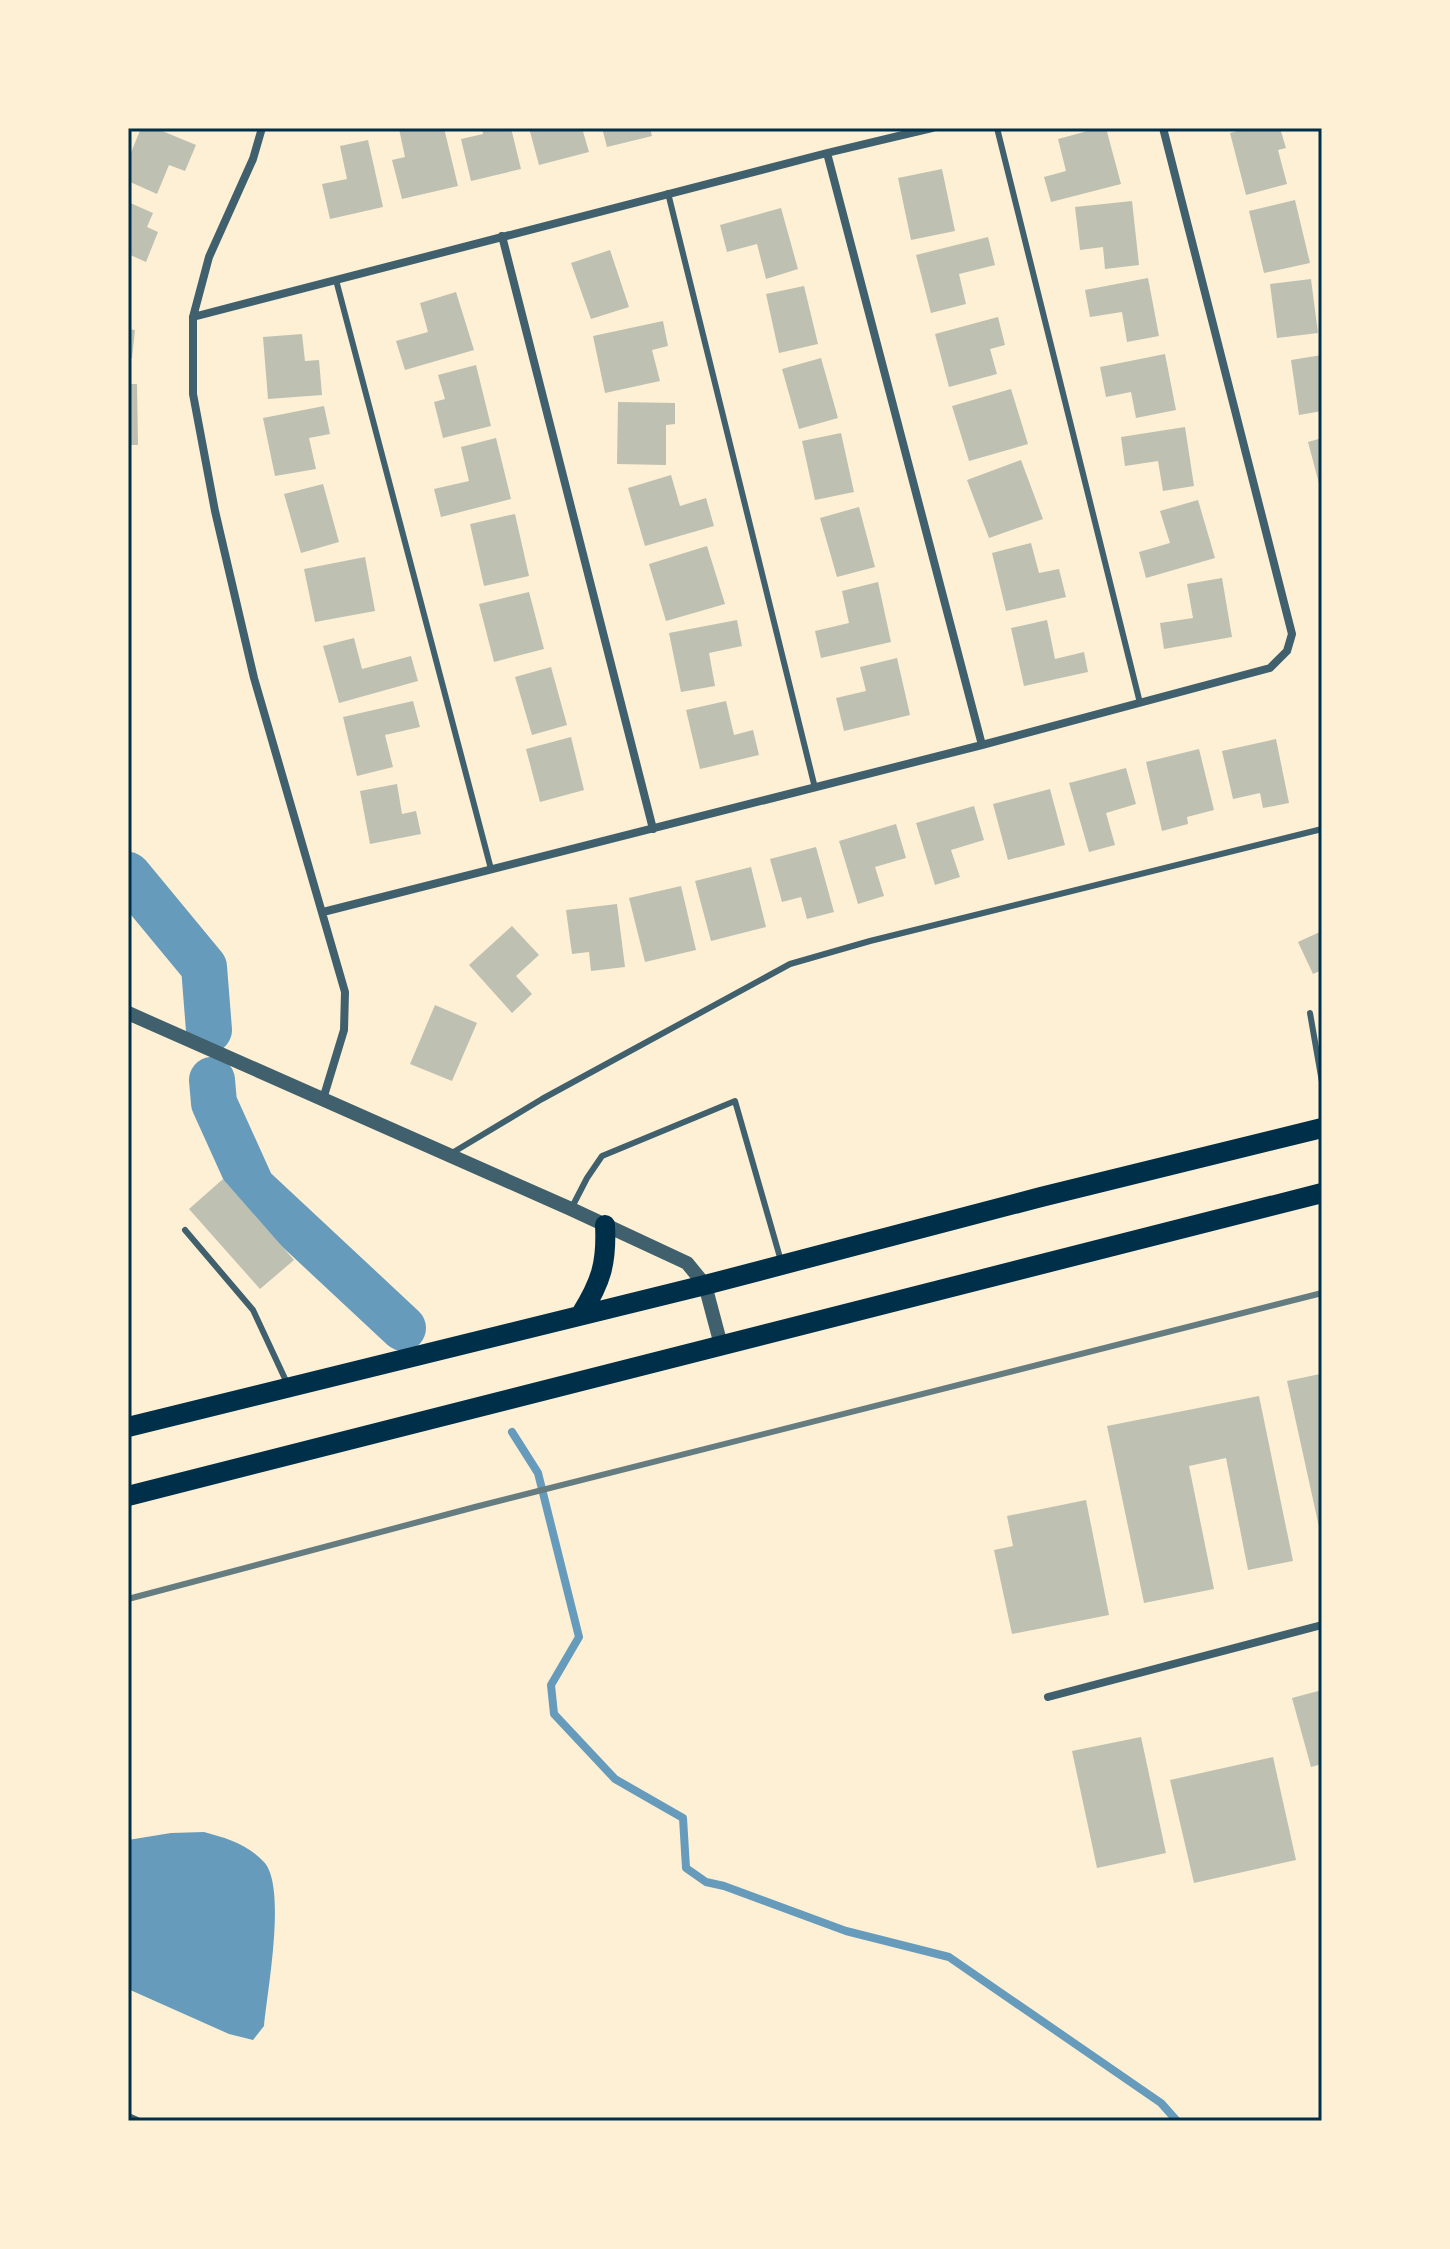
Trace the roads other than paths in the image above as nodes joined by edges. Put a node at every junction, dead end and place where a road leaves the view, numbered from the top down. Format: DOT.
graph roads {
  1 [pos="262,128"];
  2 [pos="932,128"];
  3 [pos="997,128"];
  4 [pos="1163,128"];
  5 [pos="827,153"];
  6 [pos="668,193"];
  7 [pos="502,236"];
  8 [pos="336,280"];
  9 [pos="193,317"];
  10 [pos="1140,703"];
  11 [pos="982,745"];
  12 [pos="815,788"];
  13 [pos="653,829"];
  14 [pos="1322,829"];
  15 [pos="491,869"];
  16 [pos="323,912"];
  17 [pos="128,1013"];
  18 [pos="1310,1013"];
  19 [pos="1322,1082"];
  20 [pos="323,1099"];
  21 [pos="1322,1128"];
  22 [pos="449,1155"];
  23 [pos="1322,1193"];
  24 [pos="571,1209"];
  25 [pos="605,1225"];
  26 [pos="185,1230"];
  27 [pos="782,1265"];
  28 [pos="705,1285"];
  29 [pos="581,1314"];
  30 [pos="721,1345"];
  31 [pos="288,1387"];
  32 [pos="128,1427"];
  33 [pos="128,1496"];
  34 [pos="1322,1625"];
  35 [pos="1048,1697"];
  36 [pos="128,2117"];
  37 [pos="137,2121"];
  1 -- 9 [label="street"];
  2 -- 5 [label="street"];
  3 -- 10 [label="lane"];
  4 -- 10 [label="street"];
  5 -- 6 [label="street"];
  5 -- 11 [label="street"];
  6 -- 7 [label="street"];
  6 -- 12 [label="lane"];
  7 -- 8 [label="street"];
  7 -- 13 [label="street"];
  8 -- 9 [label="street"];
  8 -- 15 [label="lane"];
  9 -- 16 [label="street"];
  10 -- 11 [label="street"];
  11 -- 12 [label="street"];
  12 -- 13 [label="street"];
  13 -- 15 [label="street"];
  14 -- 22 [label="lane"];
  15 -- 16 [label="street"];
  16 -- 20 [label="street"];
  17 -- 20 [label="street"];
  18 -- 19 [label="lane"];
  20 -- 22 [label="street"];
  21 -- 27 [label="main road"];
  22 -- 24 [label="street"];
  23 -- 30 [label="main road"];
  24 -- 25 [label="street"];
  24 -- 27 [label="lane"];
  25 -- 28 [label="street"];
  25 -- 29 [label="main road"];
  26 -- 31 [label="lane"];
  27 -- 28 [label="main road"];
  28 -- 29 [label="main road"];
  28 -- 30 [label="street"];
  29 -- 31 [label="main road"];
  30 -- 33 [label="main road"];
  31 -- 32 [label="main road"];
  34 -- 35 [label="street"];
  36 -- 37 [label="street"];
}
